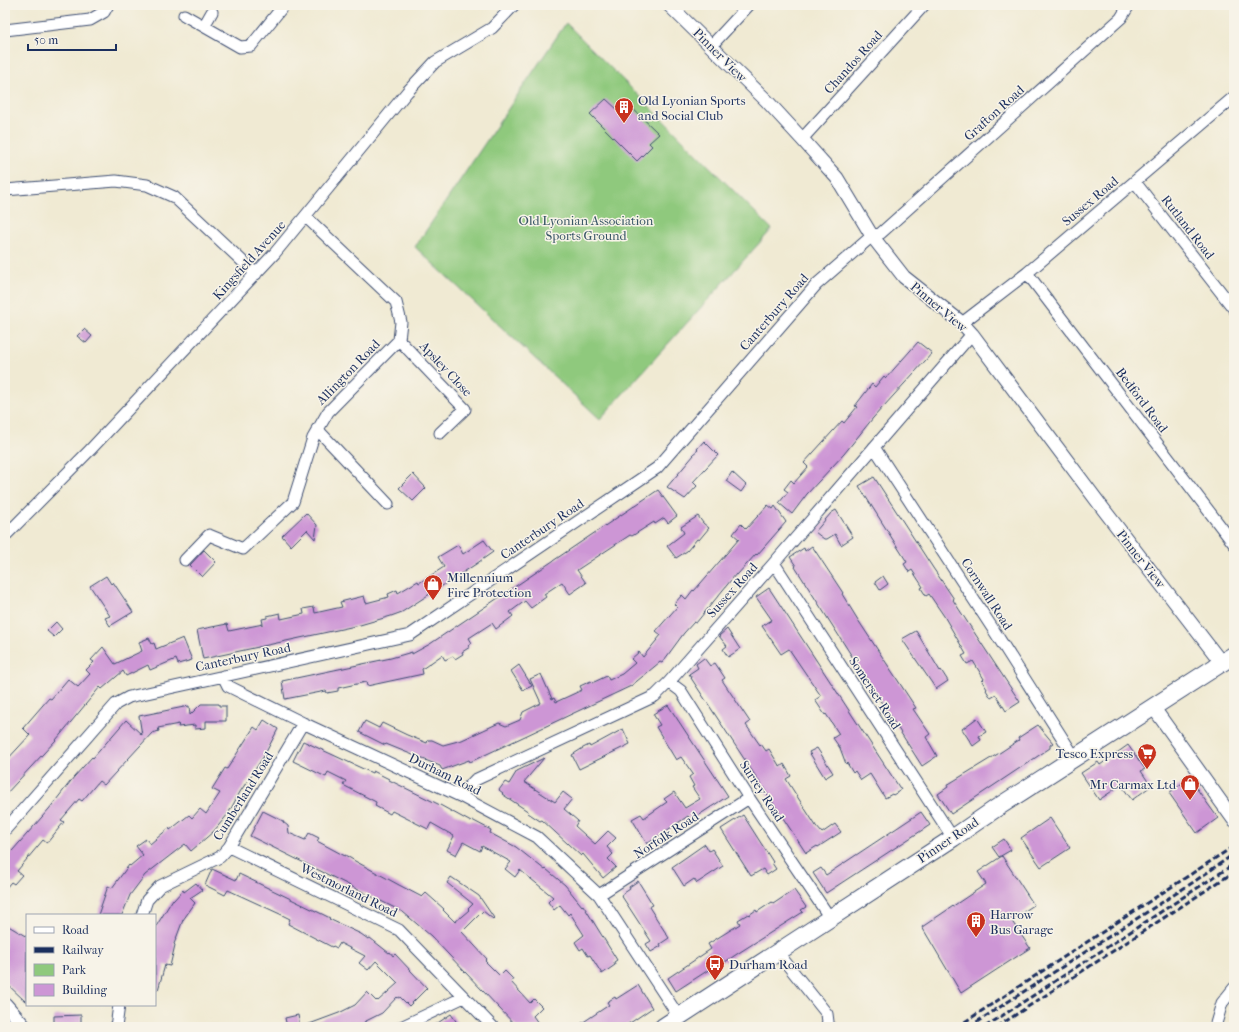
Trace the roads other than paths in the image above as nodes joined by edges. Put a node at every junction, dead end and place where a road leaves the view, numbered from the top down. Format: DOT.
graph roads {
  1 [pos="108,5"];
  2 [pos="284,5"];
  3 [pos="514,5"];
  4 [pos="669,5"];
  5 [pos="749,5"];
  6 [pos="924,5"];
  7 [pos="1129,5"];
  8 [pos="212,12"];
  9 [pos="184,15"];
  10 [pos="204,26"];
  11 [pos="5,30"];
  12 [pos="711,46"];
  13 [pos="1234,97"];
  14 [pos="802,138"];
  15 [pos="1135,182"];
  16 [pos="5,190"];
  17 [pos="306,217"];
  18 [pos="872,236"];
  19 [pos="1027,273"];
  20 [pos="256,274"];
  21 [pos="1234,309"];
  22 [pos="962,323"];
  23 [pos="972,334"];
  24 [pos="399,340"];
  25 [pos="317,429"];
  26 [pos="440,434"];
  27 [pos="874,447"];
  28 [pos="388,504"];
  29 [pos="7,531"];
  30 [pos="1234,544"];
  31 [pos="185,560"];
  32 [pos="774,563"];
  33 [pos="1227,659"];
  34 [pos="223,676"];
  35 [pos="669,682"];
  36 [pos="1154,707"];
  37 [pos="303,723"];
  38 [pos="1075,758"];
  39 [pos="460,796"];
  40 [pos="749,798"];
  41 [pos="1234,820"];
  42 [pos="5,830"];
  43 [pos="952,838"];
  44 [pos="230,847"];
  45 [pos="599,895"];
  46 [pos="142,914"];
  47 [pos="830,918"];
  48 [pos="778,953"];
  49 [pos="1234,988"];
  50 [pos="464,997"];
  51 [pos="5,1004"];
  52 [pos="119,1006"];
  53 [pos="679,1017"];
  54 [pos="25,1027"];
  55 [pos="116,1027"];
  56 [pos="400,1027"];
  57 [pos="493,1027"];
  58 [pos="663,1027"];
  59 [pos="826,1027"];
  60 [pos="1215,1027"];
  1 -- 11 [label="street"];
  2 -- 10 [label="street"];
  3 -- 17 [label="street, Kingsfield Avenue"];
  4 -- 12 [label="street, Pinner View"];
  5 -- 12 [label="street"];
  6 -- 14 [label="street, Chandos Road"];
  7 -- 18 [label="street, Grafton Road"];
  8 -- 10 [label="street"];
  9 -- 10 [label="street"];
  12 -- 14 [label="street, Pinner View"];
  13 -- 15 [label="street, Sussex Road"];
  14 -- 18 [label="street, Pinner View"];
  15 -- 19 [label="street, Sussex Road"];
  15 -- 21 [label="street, Rutland Road"];
  16 -- 20 [label="street"];
  17 -- 20 [label="street, Kingsfield Avenue"];
  17 -- 24 [label="street, Allington Road"];
  18 -- 22 [label="street, Pinner View"];
  18 -- 34 [label="street, Canterbury Road"];
  19 -- 22 [label="street, Sussex Road"];
  19 -- 30 [label="street, Bedford Road"];
  20 -- 29 [label="street, Kingsfield Avenue"];
  22 -- 23 [label="street, Pinner View"];
  23 -- 27 [label="street, Sussex Road"];
  23 -- 33 [label="street, Pinner View"];
  24 -- 25 [label="street, Allington Road"];
  24 -- 26 [label="street, Apsley Close"];
  25 -- 28 [label="street"];
  25 -- 31 [label="street, Allington Road"];
  27 -- 32 [label="street, Sussex Road"];
  27 -- 38 [label="street, Cornwall Road"];
  32 -- 35 [label="street, Sussex Road"];
  32 -- 43 [label="street, Somerset Road"];
  33 -- 36 [label="main road, Pinner Road"];
  34 -- 37 [label="street, Durham Road"];
  34 -- 42 [label="street, Canterbury Road"];
  35 -- 39 [label="street, Sussex Road"];
  35 -- 40 [label="street, Surrey Road"];
  36 -- 38 [label="main road, Pinner Road"];
  36 -- 41 [label="street"];
  37 -- 39 [label="street, Durham Road"];
  37 -- 44 [label="street, Cumberland Road"];
  38 -- 43 [label="main road, Pinner Road"];
  39 -- 45 [label="street, Durham Road"];
  40 -- 45 [label="street, Norfolk Road"];
  40 -- 47 [label="street, Surrey Road"];
  43 -- 47 [label="main road, Pinner Road"];
  44 -- 46 [label="street, Cumberland Road"];
  44 -- 50 [label="street, Westmorland Road"];
  45 -- 53 [label="street, Durham Road"];
  47 -- 48 [label="main road, Pinner Road"];
  48 -- 53 [label="main road, Pinner Road"];
  48 -- 59 [label="street"];
  49 -- 60 [label="street"];
  50 -- 56 [label="street"];
  50 -- 57 [label="street, Westmorland Road"];
  51 -- 54 [label="street"];
  52 -- 55 [label="street"];
  53 -- 58 [label="main road, Pinner Road"];
}
